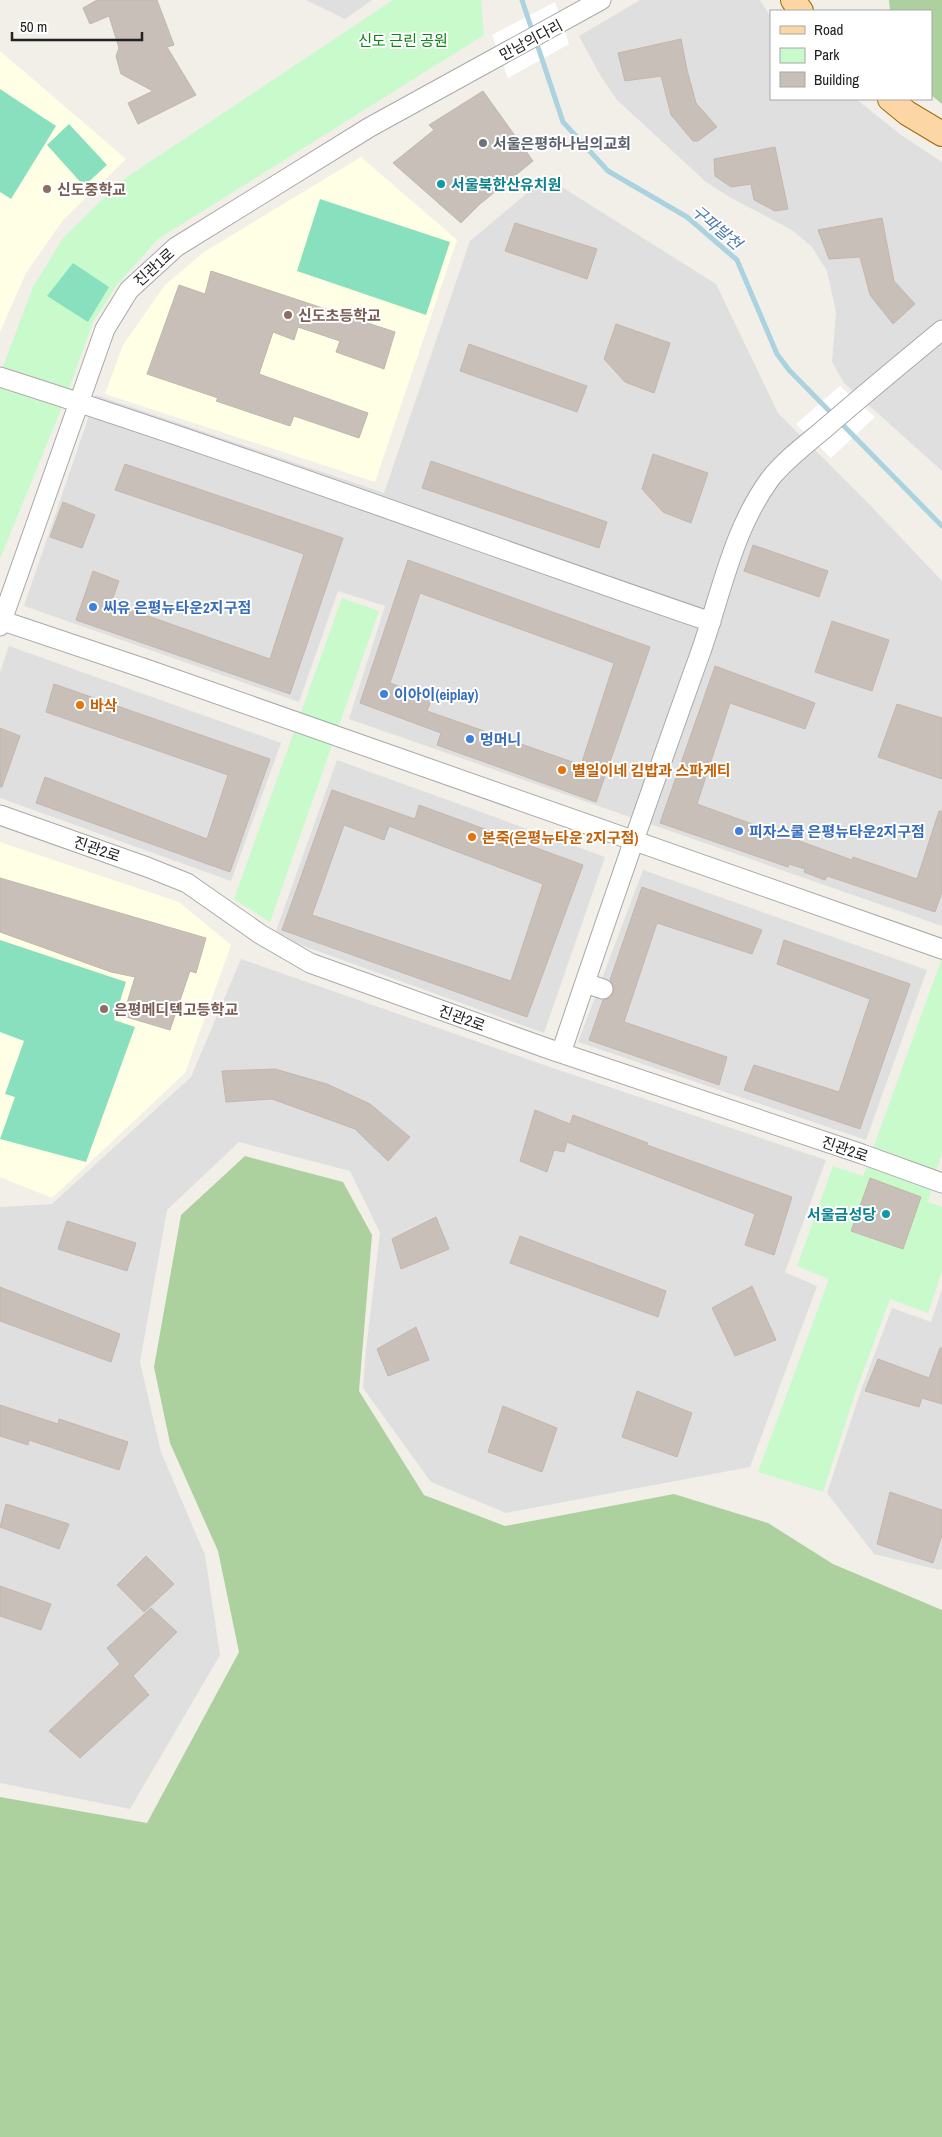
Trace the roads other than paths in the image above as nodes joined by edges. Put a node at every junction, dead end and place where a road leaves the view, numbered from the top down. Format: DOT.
graph roads {
  1 [pos="602,0"];
  2 [pos="490,62"];
  3 [pos="891,100"];
  4 [pos="942,134"];
  5 [pos="942,330"];
  6 [pos="0,377"];
  7 [pos="79,402"];
  8 [pos="1,622"];
  9 [pos="711,622"];
  10 [pos="0,815"];
  11 [pos="633,839"];
  12 [pos="942,949"];
  13 [pos="585,983"];
  14 [pos="603,989"];
  15 [pos="560,1053"];
  16 [pos="942,1183"];
  1 -- 2 [label="street, 만남의다리"];
  2 -- 7 [label="street, 진관1로"];
  3 -- 4 [label="main road"];
  5 -- 9 [label="street"];
  6 -- 7 [label="street"];
  7 -- 8 [label="street, 진관1로"];
  7 -- 9 [label="street"];
  8 -- 11 [label="street"];
  9 -- 11 [label="street"];
  10 -- 15 [label="street, 진관2로"];
  11 -- 12 [label="street"];
  11 -- 13 [label="street"];
  13 -- 14 [label="street"];
  13 -- 15 [label="street"];
  15 -- 16 [label="street, 진관2로"];
}
